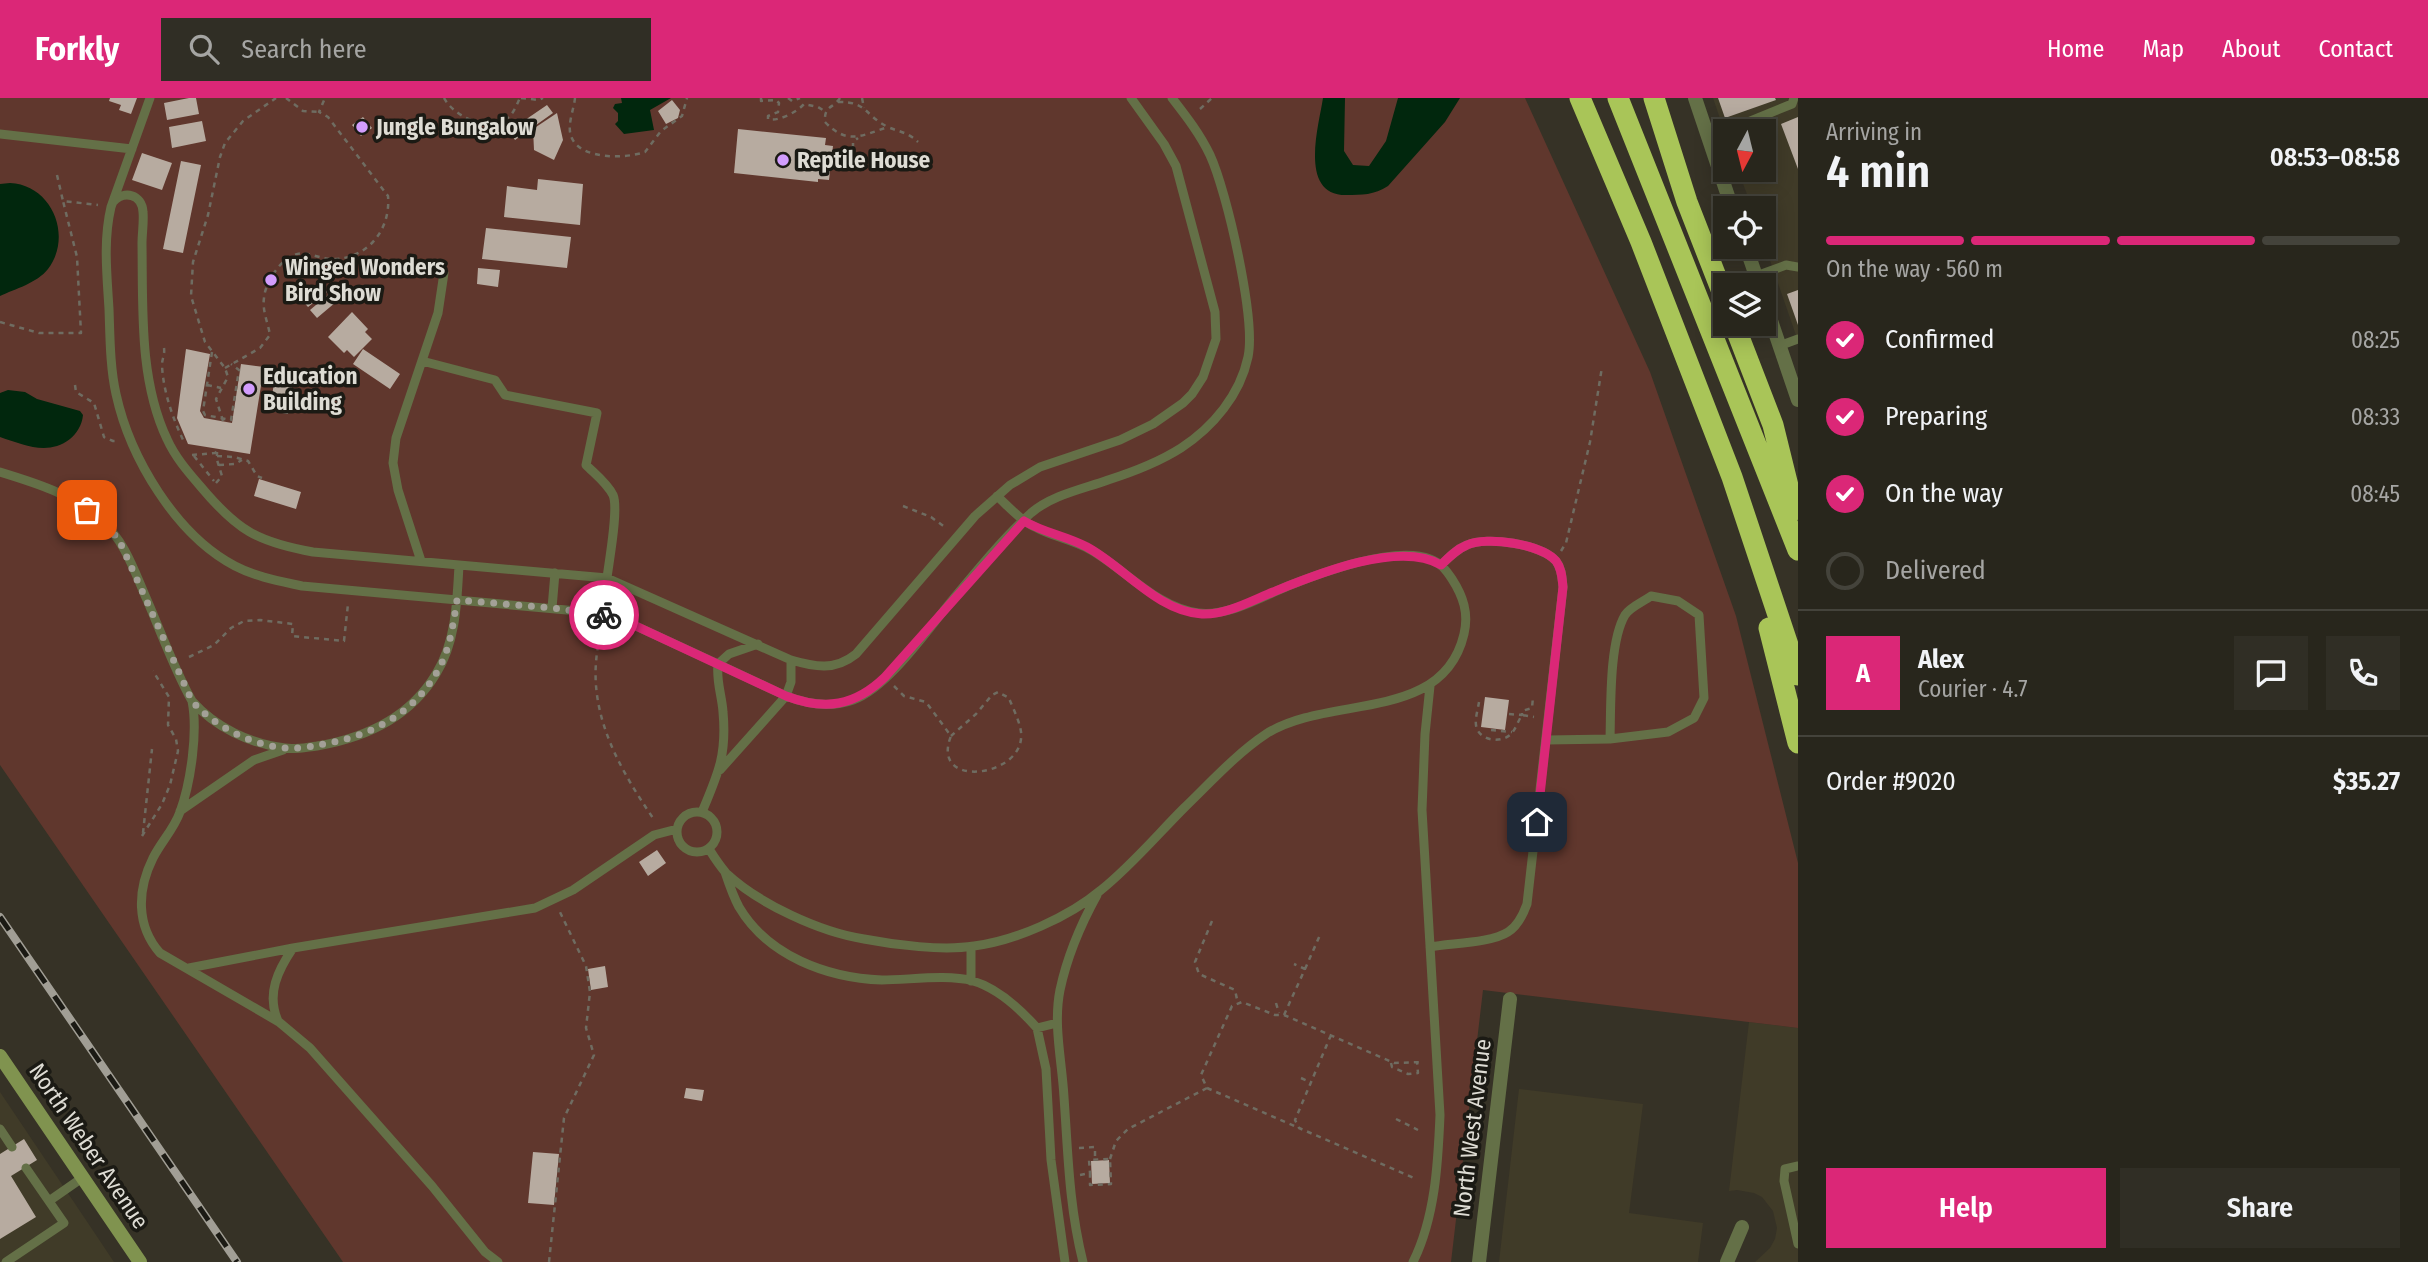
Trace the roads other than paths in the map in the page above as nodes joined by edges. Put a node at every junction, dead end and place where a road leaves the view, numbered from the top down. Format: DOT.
graph roads {
  1 [pos="150,98"];
  2 [pos="1131,98"];
  3 [pos="1172,98"];
  4 [pos="1580,98"];
  5 [pos="1618,98"];
  6 [pos="1654,98"];
  7 [pos="1695,98"];
  8 [pos="1794,98"];
  9 [pos="1755,119"];
  10 [pos="0,134"];
  11 [pos="1713,136"];
  12 [pos="1709,138"];
  13 [pos="132,149"];
  14 [pos="1728,196"];
  15 [pos="113,202"];
  16 [pos="1798,267"];
  17 [pos="444,273"];
  18 [pos="1715,273"];
  19 [pos="1772,273"];
  20 [pos="1739,336"];
  21 [pos="1776,336"];
  22 [pos="1798,339"];
  23 [pos="1779,346"];
  24 [pos="422,361"];
  25 [pos="1798,400"];
  26 [pos="0,472"];
  27 [pos="1731,477"];
  28 [pos="997,496"];
  29 [pos="1024,521"];
  30 [pos="1798,526"];
  31 [pos="1798,550"];
  32 [pos="421,561"];
  33 [pos="459,565"];
  34 [pos="1441,565"];
  35 [pos="555,573"];
  36 [pos="607,578"];
  37 [pos="457,600"];
  38 [pos="552,608"];
  39 [pos="759,644"];
  40 [pos="791,660"];
  41 [pos="718,664"];
  42 [pos="1798,675"];
  43 [pos="1430,687"];
  44 [pos="786,696"];
  45 [pos="192,701"];
  46 [pos="1610,739"];
  47 [pos="1547,740"];
  48 [pos="1798,743"];
  49 [pos="286,749"];
  50 [pos="720,770"];
  51 [pos="180,811"];
  52 [pos="702,812"];
  53 [pos="677,829"];
  54 [pos="709,849"];
  55 [pos="725,872"];
  56 [pos="1099,892"];
  57 [pos="971,947"];
  58 [pos="1430,947"];
  59 [pos="293,948"];
  60 [pos="189,968"];
  61 [pos="971,981"];
  62 [pos="1510,999"];
  63 [pos="278,1022"];
  64 [pos="1057,1023"];
  65 [pos="1037,1028"];
  66 [pos="3,1066"];
  67 [pos="0,1129"];
  68 [pos="12,1147"];
  69 [pos="1798,1166"];
  70 [pos="26,1168"];
  71 [pos="82,1178"];
  72 [pos="49,1200"];
  73 [pos="1742,1227"];
  74 [pos="1798,1244"];
  75 [pos="6,1262"];
  76 [pos="140,1262"];
  77 [pos="498,1262"];
  78 [pos="1065,1262"];
  79 [pos="1083,1262"];
  80 [pos="1413,1262"];
  81 [pos="1479,1262"];
  82 [pos="1727,1262"];
  1 -- 13 [label="lane"];
  2 -- 28 [label="lane"];
  3 -- 29 [label="lane"];
  4 -- 27 [label="highway"];
  5 -- 31 [label="highway"];
  6 -- 18 [label="highway"];
  7 -- 12 [label="street"];
  8 -- 9 [label="lane"];
  10 -- 13 [label="lane"];
  11 -- 12 [label="lane"];
  12 -- 14 [label="street"];
  13 -- 15 [label="lane"];
  15 -- 32 [label="lane"];
  15 -- 37 [label="lane"];
  16 -- 19 [label="lane"];
  17 -- 24 [label="lane"];
  20 -- 30 [label="highway"];
  21 -- 23 [label="street"];
  22 -- 23 [label="lane"];
  23 -- 25 [label="street"];
  24 -- 32 [label="lane"];
  24 -- 36 [label="lane"];
  26 -- 45 [label="lane"];
  27 -- 42 [label="highway"];
  27 -- 48 [label="highway"];
  28 -- 29 [label="lane"];
  28 -- 40 [label="lane"];
  29 -- 34 [label="lane"];
  29 -- 44 [label="lane"];
  32 -- 33 [label="lane"];
  33 -- 35 [label="lane"];
  33 -- 37 [label="lane"];
  34 -- 43 [label="lane"];
  34 -- 47 [label="lane"];
  35 -- 36 [label="lane"];
  35 -- 38 [label="lane"];
  36 -- 39 [label="lane"];
  37 -- 38 [label="lane"];
  37 -- 49 [label="lane"];
  38 -- 41 [label="lane"];
  39 -- 40 [label="lane"];
  39 -- 41 [label="lane"];
  40 -- 44 [label="lane"];
  41 -- 44 [label="lane"];
  41 -- 50 [label="lane"];
  43 -- 56 [label="lane"];
  43 -- 58 [label="lane"];
  44 -- 50 [label="lane"];
  45 -- 49 [label="lane"];
  45 -- 51 [label="lane"];
  46 -- 46 [label="lane"];
  46 -- 47 [label="lane"];
  47 -- 58 [label="lane"];
  49 -- 51 [label="lane"];
  50 -- 52 [label="lane"];
  51 -- 60 [label="lane"];
  52 -- 53 [label="lane"];
  52 -- 54 [label="lane"];
  53 -- 54 [label="lane"];
  53 -- 59 [label="lane"];
  54 -- 55 [label="lane"];
  55 -- 57 [label="lane"];
  55 -- 61 [label="lane"];
  56 -- 57 [label="lane"];
  56 -- 64 [label="lane"];
  57 -- 61 [label="lane"];
  58 -- 80 [label="lane"];
  59 -- 60 [label="lane"];
  59 -- 63 [label="lane"];
  60 -- 63 [label="lane"];
  61 -- 65 [label="lane"];
  62 -- 81 [label="street, North West Avenue"];
  63 -- 77 [label="lane"];
  64 -- 65 [label="lane"];
  64 -- 79 [label="lane"];
  65 -- 78 [label="lane"];
  66 -- 71 [label="street, North Weber Avenue"];
  67 -- 68 [label="lane"];
  69 -- 74 [label="lane"];
  70 -- 72 [label="lane"];
  71 -- 72 [label="lane"];
  71 -- 76 [label="street, North Weber Avenue"];
  72 -- 75 [label="lane"];
  73 -- 82 [label="street"];
}
